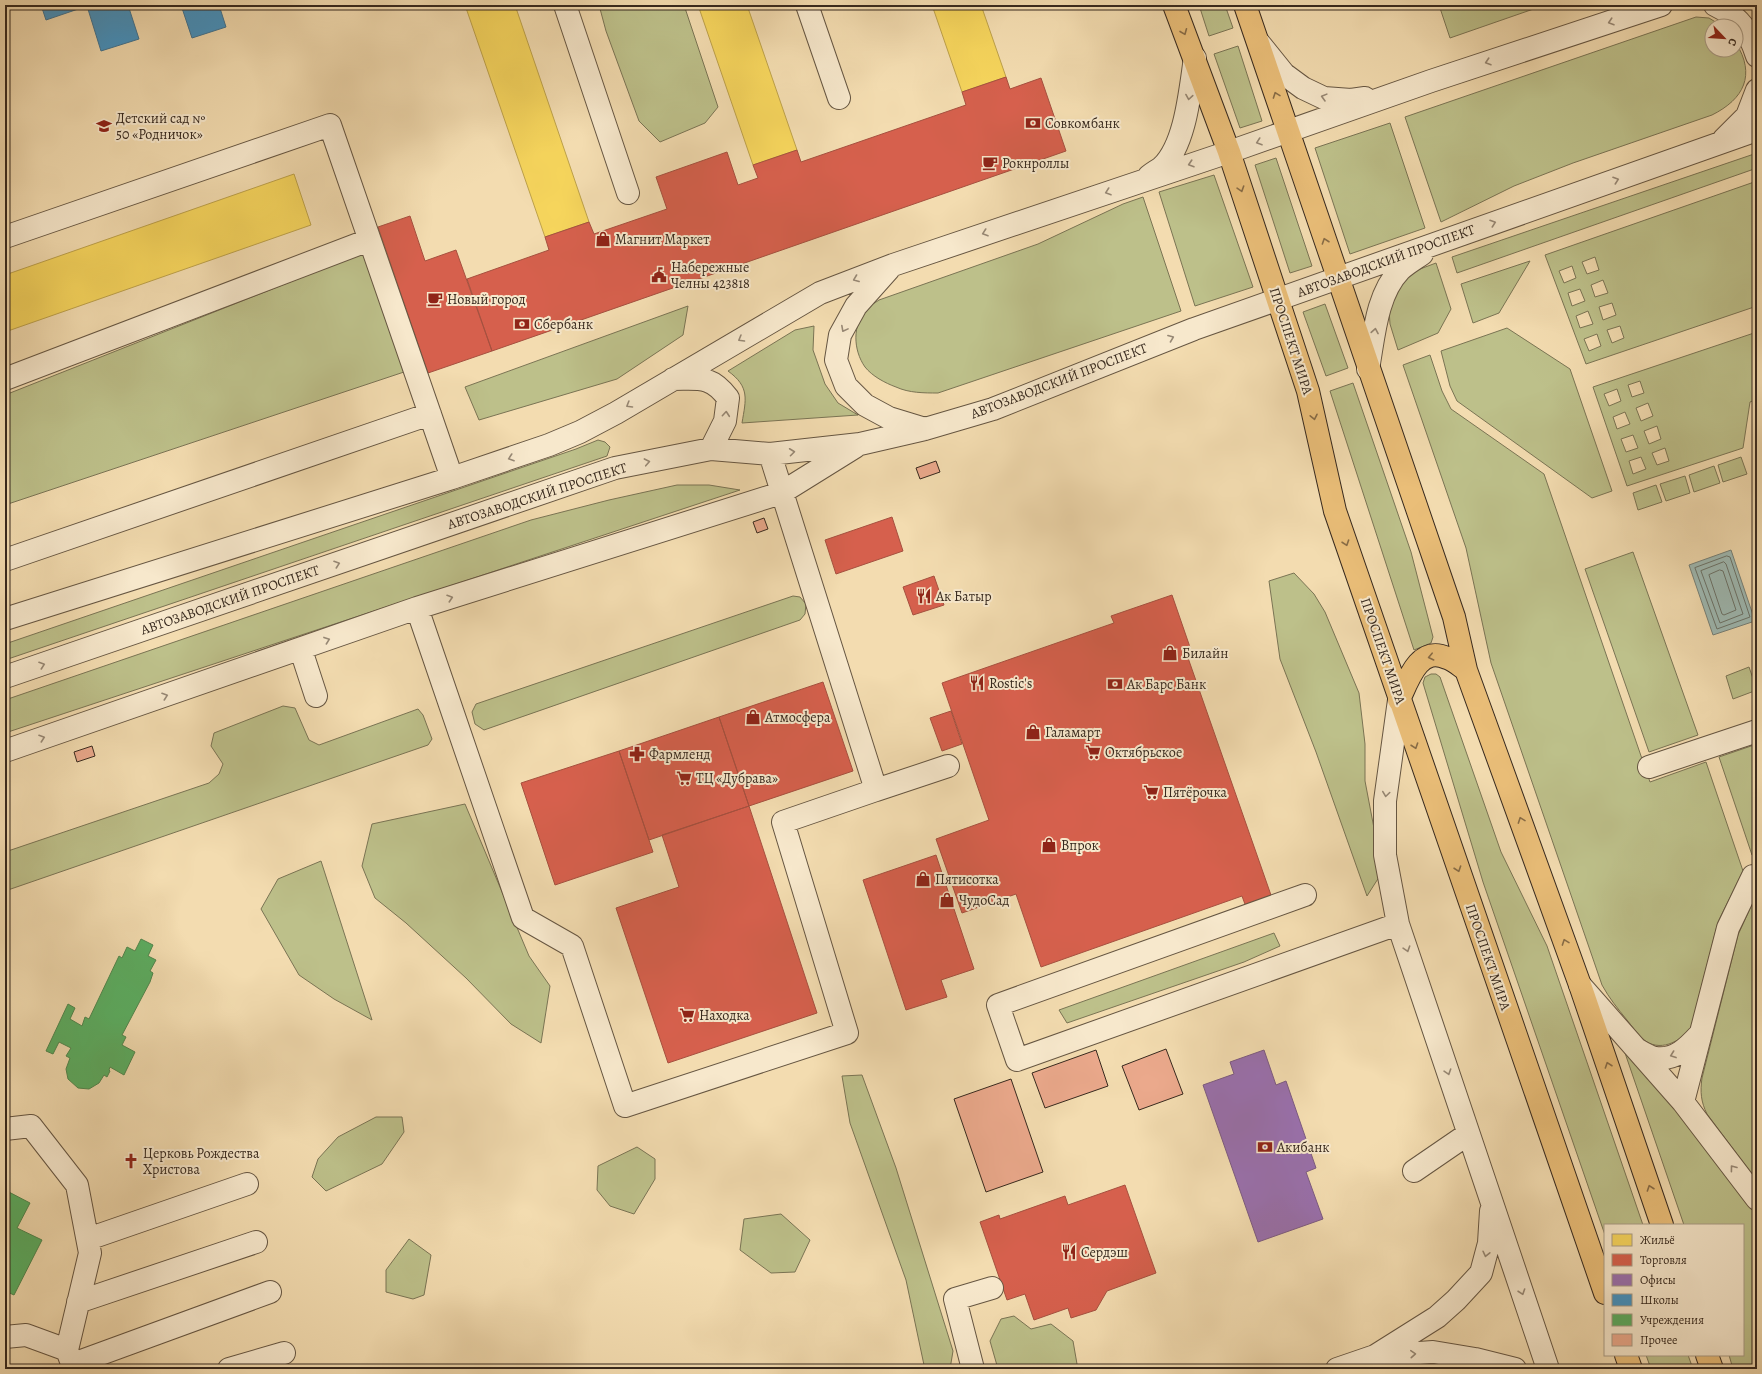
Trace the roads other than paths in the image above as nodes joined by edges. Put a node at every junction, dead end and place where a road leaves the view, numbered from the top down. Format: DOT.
graph roads {
  1 [pos="565,5"];
  2 [pos="807,5"];
  3 [pos="1174,5"];
  4 [pos="1244,5"];
  5 [pos="1662,5"];
  6 [pos="1715,5"];
  7 [pos="1255,38"];
  8 [pos="1757,56"];
  9 [pos="1195,58"];
  10 [pos="1757,90"];
  11 [pos="1390,96"];
  12 [pos="839,98"];
  13 [pos="1757,130"];
  14 [pos="1289,131"];
  15 [pos="1718,144"];
  16 [pos="1229,152"];
  17 [pos="1145,179"];
  18 [pos="628,193"];
  19 [pos="5,237"];
  20 [pos="369,240"];
  21 [pos="1438,242"];
  22 [pos="892,265"];
  23 [pos="1338,278"];
  24 [pos="1278,300"];
  25 [pos="1368,369"];
  26 [pos="5,379"];
  27 [pos="672,379"];
  28 [pos="430,414"];
  29 [pos="925,429"];
  30 [pos="860,444"];
  31 [pos="711,449"];
  32 [pos="770,454"];
  33 [pos="452,478"];
  34 [pos="781,493"];
  35 [pos="5,560"];
  36 [pos="417,608"];
  37 [pos="5,619"];
  38 [pos="301,650"];
  39 [pos="1466,670"];
  40 [pos="5,677"];
  41 [pos="316,696"];
  42 [pos="1399,700"];
  43 [pos="1757,731"];
  44 [pos="5,751"];
  45 [pos="948,766"];
  46 [pos="1649,767"];
  47 [pos="876,790"];
  48 [pos="1753,876"];
  49 [pos="1305,895"];
  50 [pos="1398,924"];
  51 [pos="1580,985"];
  52 [pos="1701,1033"];
  53 [pos="1638,1050"];
  54 [pos="1683,1102"];
  55 [pos="5,1129"];
  56 [pos="1468,1134"];
  57 [pos="1414,1171"];
  58 [pos="247,1184"];
  59 [pos="1757,1199"];
  60 [pos="1492,1202"];
  61 [pos="1662,1224"];
  62 [pos="88,1239"];
  63 [pos="256,1242"];
  64 [pos="992,1288"];
  65 [pos="1604,1290"];
  66 [pos="270,1292"];
  67 [pos="78,1302"];
  68 [pos="5,1337"];
  69 [pos="284,1352"];
  70 [pos="1374,1356"];
  71 [pos="1626,1356"];
  72 [pos="1707,1356"];
  73 [pos="71,1361"];
  74 [pos="229,1369"];
  75 [pos="973,1369"];
  76 [pos="1338,1369"];
  77 [pos="1515,1369"];
  78 [pos="1548,1369"];
  79 [pos="1631,1369"];
  80 [pos="1712,1369"];
  1 -- 18 [label="street"];
  2 -- 12 [label="street"];
  3 -- 9 [label="main road, ПРОСПЕКТ МИРА, one-way"];
  4 -- 7 [label="main road"];
  5 -- 11 [label="street, one-way"];
  6 -- 8 [label="street"];
  11 -- 7 [label="street, one-way"];
  14 -- 7 [label="main road, one-way"];
  9 -- 16 [label="main road, ПРОСПЕКТ МИРА"];
  9 -- 17 [label="street, one-way"];
  10 -- 15 [label="street"];
  11 -- 14 [label="street"];
  13 -- 15 [label="street, АВТОЗАВОДСКИЙ ПРОСПЕКТ"];
  14 -- 16 [label="street, one-way"];
  23 -- 14 [label="main road, one-way"];
  21 -- 15 [label="street, АВТОЗАВОДСКИЙ ПРОСПЕКТ, one-way"];
  16 -- 17 [label="street, one-way"];
  16 -- 24 [label="main road, ПРОСПЕКТ МИРА, one-way"];
  17 -- 22 [label="street, one-way"];
  19 -- 20 [label="street"];
  20 -- 26 [label="street"];
  20 -- 28 [label="street"];
  21 -- 23 [label="street, АВТОЗАВОДСКИЙ ПРОСПЕКТ"];
  25 -- 21 [label="street, one-way"];
  22 -- 27 [label="street, one-way"];
  22 -- 29 [label="street, one-way"];
  23 -- 24 [label="street, АВТОЗАВОДСКИЙ ПРОСПЕКТ"];
  23 -- 25 [label="main road"];
  29 -- 24 [label="street, АВТОЗАВОДСКИЙ ПРОСПЕКТ, one-way"];
  24 -- 42 [label="main road, ПРОСПЕКТ МИРА, one-way"];
  25 -- 39 [label="main road"];
  31 -- 27 [label="street, one-way"];
  27 -- 33 [label="street, one-way"];
  28 -- 33 [label="street"];
  28 -- 35 [label="street"];
  29 -- 30 [label="street, АВТОЗАВОДСКИЙ ПРОСПЕКТ"];
  32 -- 30 [label="street, АВТОЗАВОДСКИЙ ПРОСПЕКТ, one-way"];
  30 -- 34 [label="street"];
  31 -- 32 [label="street, АВТОЗАВОДСКИЙ ПРОСПЕКТ"];
  40 -- 31 [label="street, АВТОЗАВОДСКИЙ ПРОСПЕКТ, one-way"];
  32 -- 34 [label="street"];
  33 -- 37 [label="street"];
  36 -- 34 [label="street, one-way"];
  34 -- 47 [label="street"];
  38 -- 36 [label="street, one-way"];
  36 -- 47 [label="street"];
  38 -- 41 [label="street"];
  44 -- 38 [label="street, one-way"];
  39 -- 42 [label="main road, one-way"];
  51 -- 39 [label="main road, one-way"];
  42 -- 50 [label="street, one-way"];
  42 -- 65 [label="main road, ПРОСПЕКТ МИРА, one-way"];
  43 -- 46 [label="street"];
  45 -- 47 [label="street"];
  48 -- 52 [label="street"];
  49 -- 50 [label="street"];
  50 -- 56 [label="street, one-way"];
  51 -- 53 [label="street"];
  61 -- 51 [label="main road, one-way"];
  52 -- 53 [label="street, one-way"];
  52 -- 54 [label="street"];
  53 -- 54 [label="street"];
  59 -- 54 [label="street, one-way"];
  55 -- 62 [label="street"];
  56 -- 57 [label="street"];
  56 -- 60 [label="street"];
  58 -- 62 [label="street"];
  60 -- 70 [label="street, one-way"];
  60 -- 78 [label="street, one-way"];
  62 -- 67 [label="street"];
  63 -- 67 [label="street"];
  64 -- 75 [label="street"];
  66 -- 73 [label="street"];
  67 -- 73 [label="street"];
  68 -- 73 [label="street"];
  69 -- 74 [label="street"];
  70 -- 76 [label="street"];
  70 -- 77 [label="street, one-way"];
  71 -- 79 [label="main road"];
  72 -- 80 [label="main road"];
}
